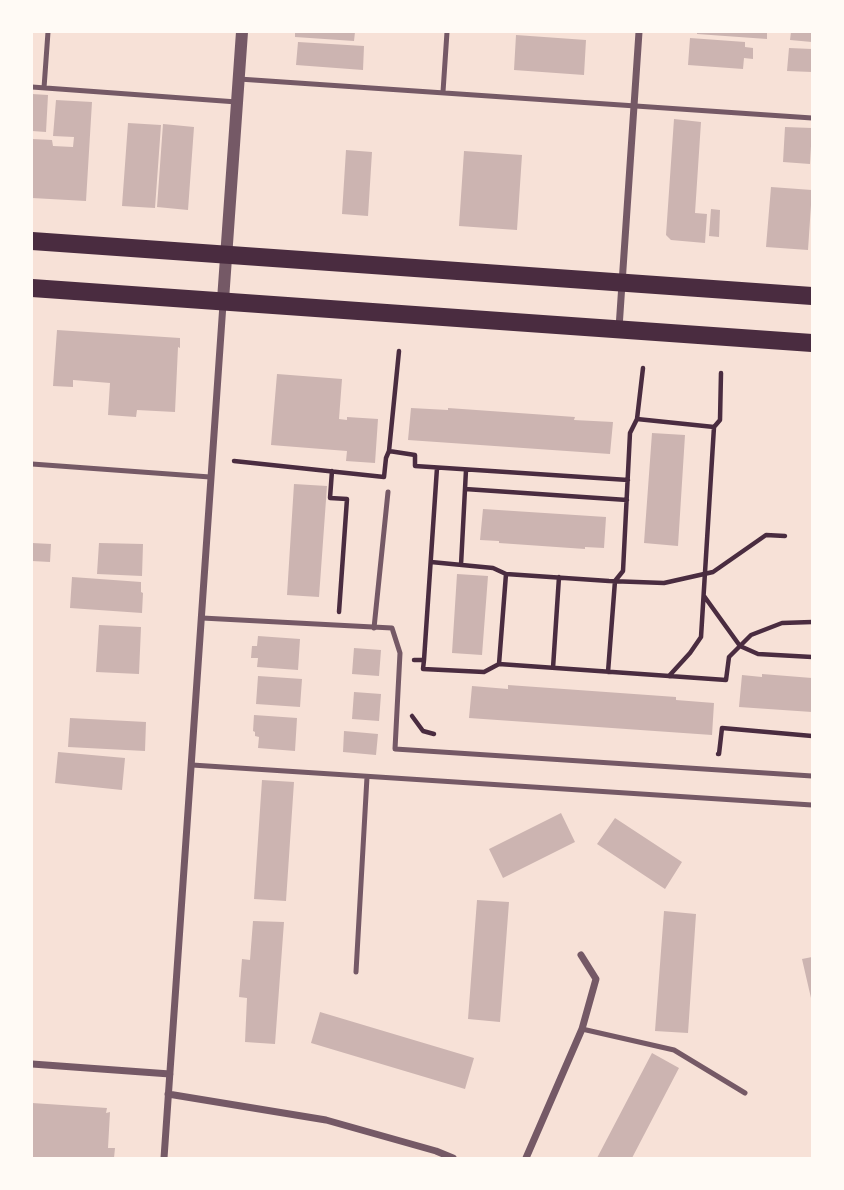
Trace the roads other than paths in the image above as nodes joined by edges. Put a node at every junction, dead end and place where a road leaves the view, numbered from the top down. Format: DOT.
graph roads {
  1 [pos="48,32"];
  2 [pos="242,32"];
  3 [pos="447,32"];
  4 [pos="639,32"];
  5 [pos="239,79"];
  6 [pos="32,87"];
  7 [pos="44,88"];
  8 [pos="443,92"];
  9 [pos="237,102"];
  10 [pos="634,106"];
  11 [pos="813,118"];
  12 [pos="32,241"];
  13 [pos="226,254"];
  14 [pos="622,283"];
  15 [pos="32,288"];
  16 [pos="813,296"];
  17 [pos="223,300"];
  18 [pos="619,329"];
  19 [pos="813,343"];
  20 [pos="32,464"];
  21 [pos="210,477"];
  22 [pos="388,492"];
  23 [pos="202,618"];
  24 [pos="374,628"];
  25 [pos="192,765"];
  26 [pos="813,776"];
  27 [pos="367,777"];
  28 [pos="813,805"];
  29 [pos="581,955"];
  30 [pos="356,972"];
  31 [pos="582,1029"];
  32 [pos="32,1064"];
  33 [pos="170,1074"];
  34 [pos="745,1093"];
  35 [pos="168,1094"];
  36 [pos="164,1158"];
  37 [pos="453,1158"];
  38 [pos="526,1158"];
  1 -- 7 [label="lane"];
  2 -- 5 [label="street"];
  3 -- 8 [label="lane"];
  4 -- 10 [label="street"];
  5 -- 8 [label="lane"];
  5 -- 9 [label="street"];
  6 -- 7 [label="lane"];
  7 -- 9 [label="lane"];
  8 -- 10 [label="lane"];
  9 -- 13 [label="street"];
  10 -- 11 [label="lane"];
  10 -- 14 [label="street"];
  12 -- 13 [label="main road"];
  13 -- 14 [label="main road"];
  13 -- 17 [label="street"];
  14 -- 16 [label="main road"];
  14 -- 18 [label="street"];
  15 -- 17 [label="main road"];
  17 -- 18 [label="main road"];
  17 -- 21 [label="street"];
  18 -- 19 [label="main road"];
  20 -- 21 [label="lane"];
  21 -- 23 [label="street"];
  22 -- 24 [label="lane"];
  23 -- 24 [label="lane"];
  23 -- 25 [label="street"];
  24 -- 26 [label="lane"];
  25 -- 27 [label="lane"];
  25 -- 33 [label="street"];
  27 -- 28 [label="lane"];
  27 -- 30 [label="lane"];
  29 -- 31 [label="street"];
  31 -- 34 [label="lane"];
  31 -- 38 [label="street"];
  32 -- 33 [label="street"];
  33 -- 35 [label="street"];
  35 -- 36 [label="street"];
  35 -- 37 [label="street"];
}
